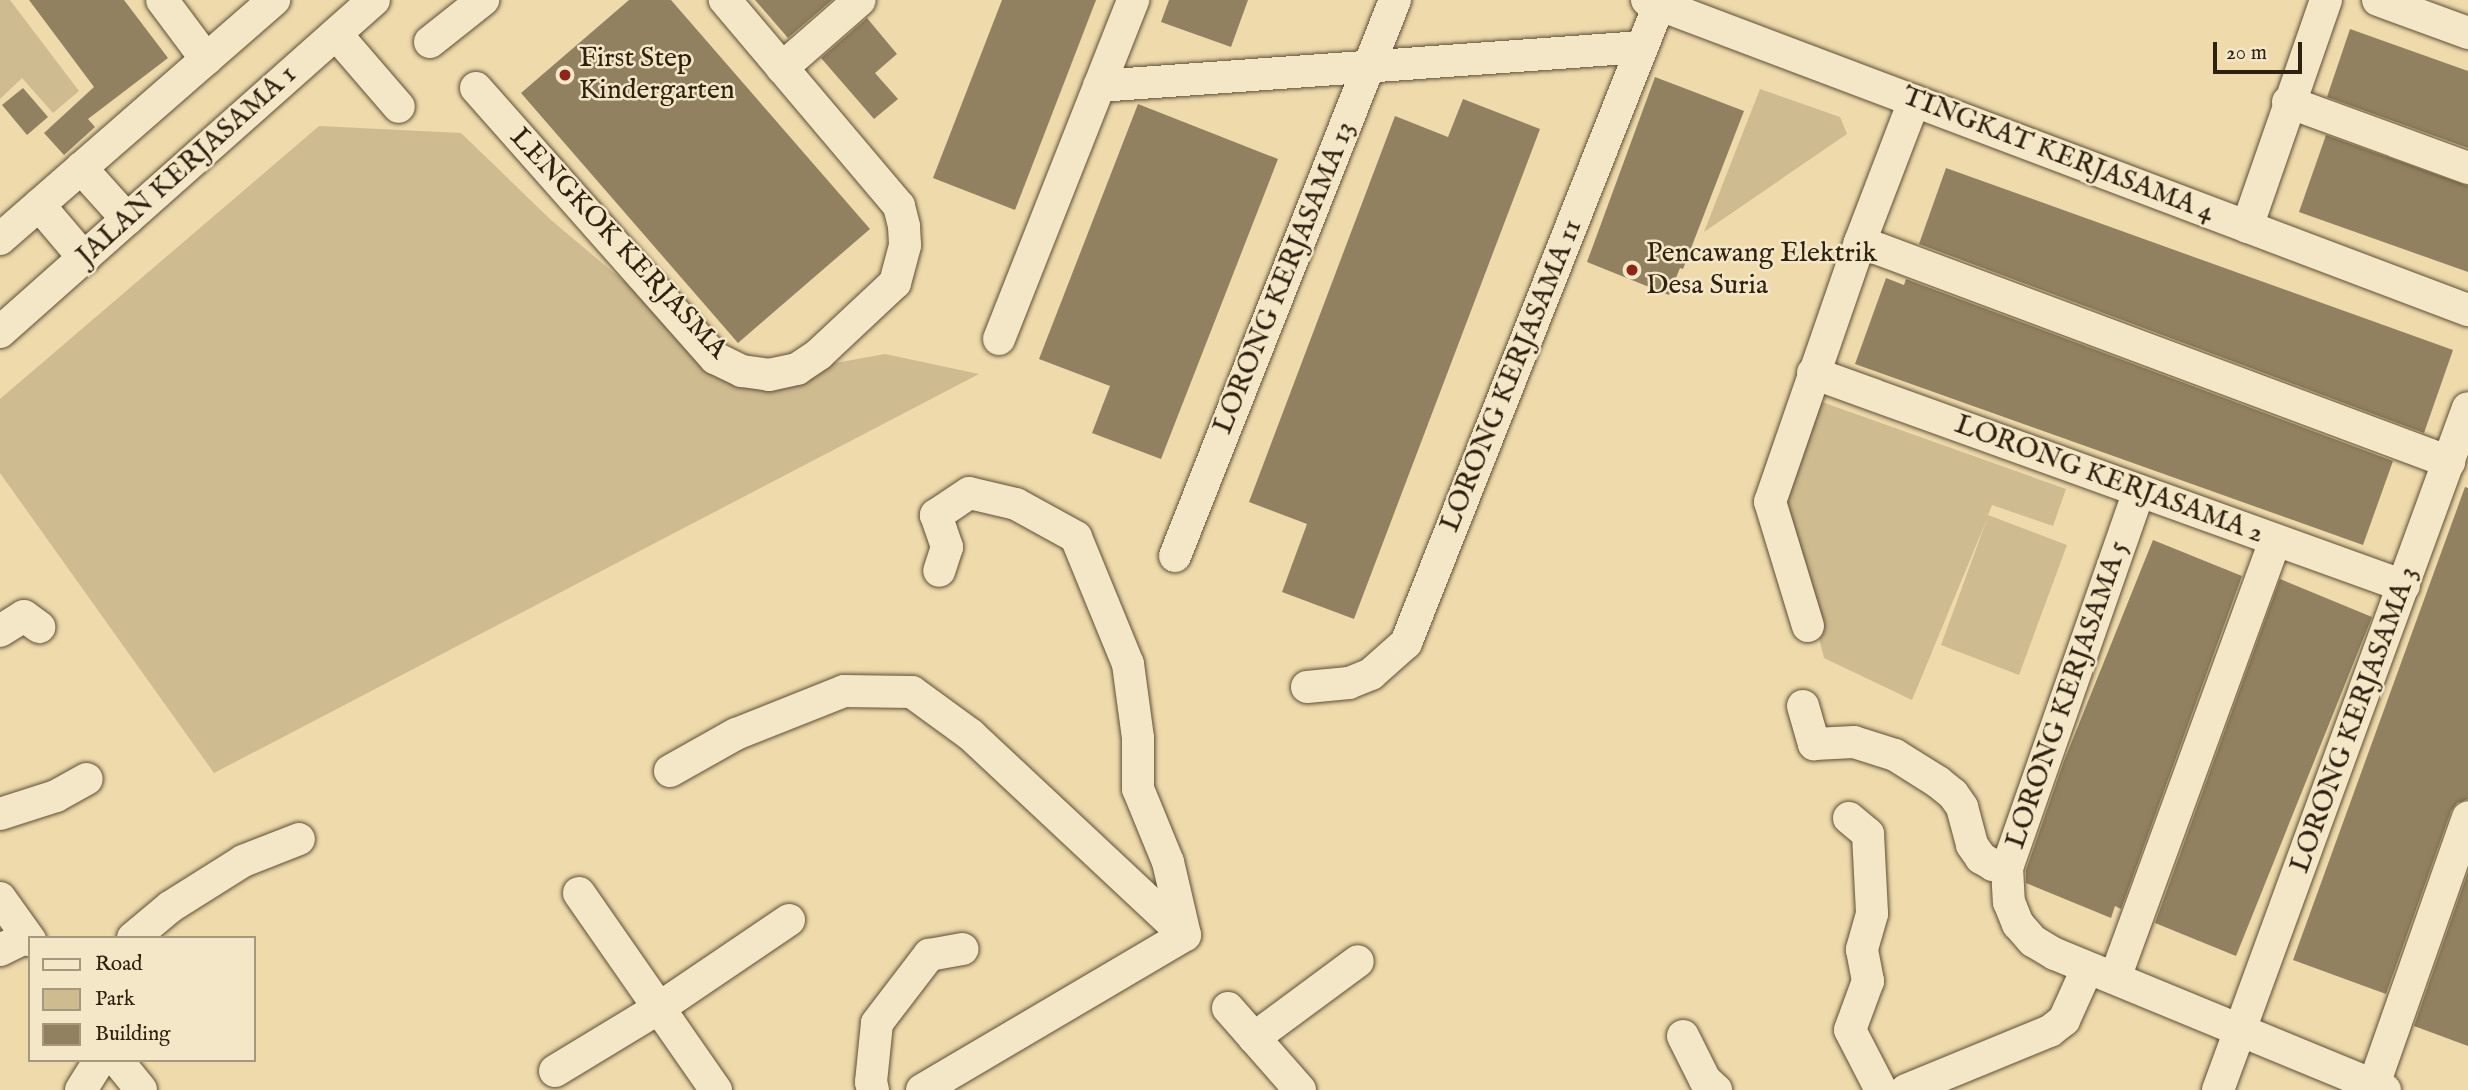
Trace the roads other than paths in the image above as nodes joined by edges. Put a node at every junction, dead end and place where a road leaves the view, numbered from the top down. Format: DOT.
graph roads {
  1 [pos="162,0"];
  2 [pos="274,0"];
  3 [pos="374,0"];
  4 [pos="483,0"];
  5 [pos="725,0"];
  6 [pos="860,0"];
  7 [pos="1133,0"];
  8 [pos="1395,0"];
  9 [pos="2326,0"];
  10 [pos="2378,0"];
  11 [pos="1656,1"];
  12 [pos="2468,33"];
  13 [pos="336,34"];
  14 [pos="430,42"];
  15 [pos="1642,47"];
  16 [pos="206,59"];
  17 [pos="782,68"];
  18 [pos="1368,69"];
  19 [pos="1099,86"];
  20 [pos="476,88"];
  21 [pos="1914,101"];
  22 [pos="2288,102"];
  23 [pos="399,107"];
  24 [pos="81,168"];
  25 [pos="2468,168"];
  26 [pos="39,205"];
  27 [pos="127,219"];
  28 [pos="2247,227"];
  29 [pos="0,239"];
  30 [pos="1860,242"];
  31 [pos="84,258"];
  32 [pos="2468,310"];
  33 [pos="0,332"];
  34 [pos="999,339"];
  35 [pos="1813,373"];
  36 [pos="2468,408"];
  37 [pos="2449,462"];
  38 [pos="2139,491"];
  39 [pos="2275,540"];
  40 [pos="1175,556"];
  41 [pos="939,571"];
  42 [pos="2404,586"];
  43 [pos="1808,626"];
  44 [pos="39,627"];
  45 [pos="0,631"];
  46 [pos="1307,687"];
  47 [pos="1803,706"];
  48 [pos="670,771"];
  49 [pos="87,779"];
  50 [pos="0,814"];
  51 [pos="2468,817"];
  52 [pos="1849,818"];
  53 [pos="299,839"];
  54 [pos="2007,867"];
  55 [pos="579,893"];
  56 [pos="0,898"];
  57 [pos="789,920"];
  58 [pos="1185,935"];
  59 [pos="135,936"];
  60 [pos="19,942"];
  61 [pos="962,949"];
  62 [pos="1358,961"];
  63 [pos="2101,973"];
  64 [pos="659,1008"];
  65 [pos="1227,1008"];
  66 [pos="2240,1031"];
  67 [pos="1683,1036"];
  68 [pos="1254,1038"];
  69 [pos="99,1062"];
  70 [pos="119,1062"];
  71 [pos="555,1070"];
  72 [pos="2377,1088"];
  73 [pos="81,1090"];
  74 [pos="141,1090"];
  75 [pos="716,1090"];
  76 [pos="873,1090"];
  77 [pos="922,1090"];
  78 [pos="1300,1090"];
  79 [pos="1716,1090"];
  80 [pos="1881,1090"];
  81 [pos="1906,1090"];
  82 [pos="2218,1090"];
  1 -- 16 [label="street"];
  2 -- 16 [label="street"];
  3 -- 13 [label="street, JALAN KERJASAMA 1"];
  4 -- 14 [label="street"];
  5 -- 17 [label="street, LENGKOK KERJASMA"];
  6 -- 17 [label="street"];
  7 -- 19 [label="street"];
  8 -- 18 [label="street, LORONG KERJASAMA 13"];
  9 -- 22 [label="street"];
  10 -- 12 [label="street"];
  11 -- 15 [label="street, LORONG KERJASAMA 11"];
  11 -- 21 [label="street, TINGKAT KERJASAMA 4"];
  13 -- 23 [label="street"];
  13 -- 27 [label="street, JALAN KERJASAMA 1"];
  15 -- 18 [label="street"];
  15 -- 46 [label="street, LORONG KERJASAMA 11"];
  16 -- 24 [label="street"];
  17 -- 20 [label="street, LENGKOK KERJASMA"];
  18 -- 19 [label="street"];
  18 -- 40 [label="street, LORONG KERJASAMA 13"];
  19 -- 34 [label="street"];
  21 -- 28 [label="street, TINGKAT KERJASAMA 4"];
  21 -- 30 [label="street"];
  22 -- 25 [label="street"];
  22 -- 28 [label="street"];
  24 -- 26 [label="street"];
  24 -- 27 [label="street"];
  26 -- 29 [label="street"];
  26 -- 31 [label="street"];
  27 -- 31 [label="street, JALAN KERJASAMA 1"];
  28 -- 32 [label="street, TINGKAT KERJASAMA 4"];
  30 -- 35 [label="street"];
  30 -- 37 [label="street"];
  31 -- 33 [label="street, JALAN KERJASAMA 1"];
  35 -- 38 [label="street, LORONG KERJASAMA 2"];
  35 -- 43 [label="street"];
  36 -- 37 [label="street, LORONG KERJASAMA 3"];
  37 -- 42 [label="street, LORONG KERJASAMA 3"];
  38 -- 39 [label="street, LORONG KERJASAMA 2"];
  38 -- 54 [label="street, LORONG KERJASAMA 5"];
  39 -- 42 [label="street, LORONG KERJASAMA 2"];
  39 -- 63 [label="street"];
  41 -- 58 [label="street"];
  42 -- 66 [label="street, LORONG KERJASAMA 3"];
  44 -- 45 [label="street"];
  47 -- 54 [label="street"];
  48 -- 58 [label="street"];
  49 -- 50 [label="street"];
  51 -- 72 [label="street"];
  52 -- 80 [label="street"];
  53 -- 59 [label="street"];
  54 -- 63 [label="street, LORONG KERJASAMA 5"];
  55 -- 64 [label="street"];
  56 -- 60 [label="street"];
  57 -- 64 [label="street"];
  58 -- 77 [label="street"];
  61 -- 76 [label="street"];
  62 -- 68 [label="street"];
  63 -- 66 [label="street"];
  63 -- 81 [label="street"];
  64 -- 71 [label="street"];
  64 -- 75 [label="street"];
  65 -- 68 [label="street"];
  66 -- 72 [label="street"];
  66 -- 82 [label="street, LORONG KERJASAMA 3"];
  67 -- 79 [label="street"];
  68 -- 78 [label="street"];
  69 -- 73 [label="street"];
  70 -- 74 [label="street"];
}
